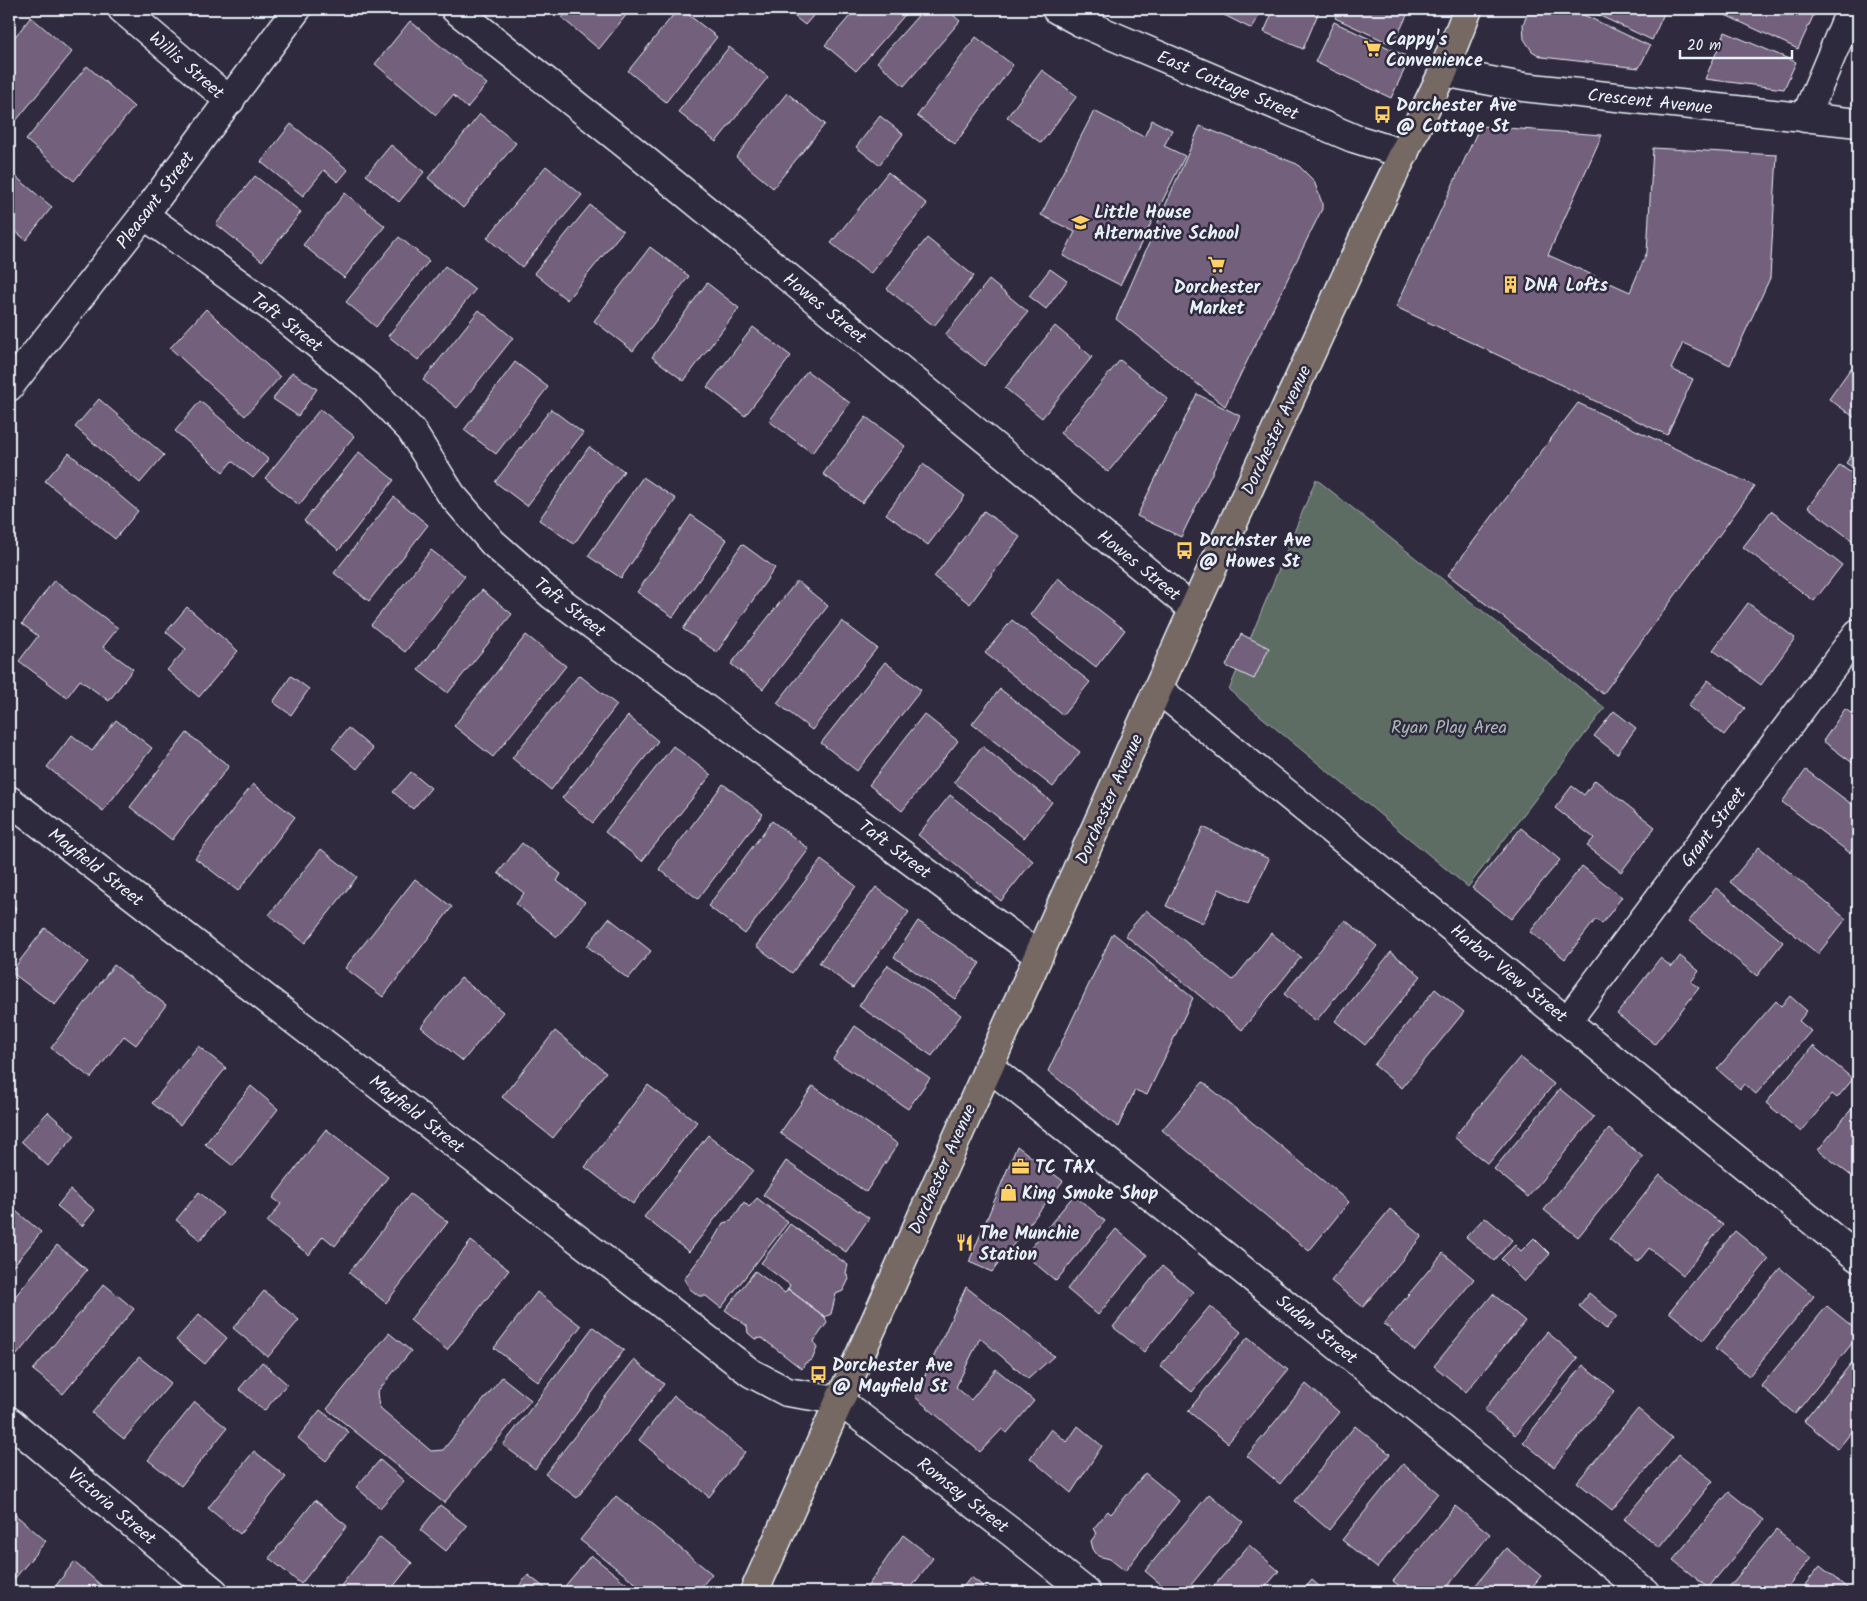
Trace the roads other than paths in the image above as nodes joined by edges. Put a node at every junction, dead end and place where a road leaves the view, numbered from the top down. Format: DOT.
graph roads {
  1 [pos="122,9"];
  2 [pos="297,9"];
  3 [pos="455,9"];
  4 [pos="1056,9"];
  5 [pos="1468,9"];
  6 [pos="1851,9"];
  7 [pos="1443,72"];
  8 [pos="230,101"];
  9 [pos="1804,118"];
  10 [pos="1858,123"];
  11 [pos="1404,154"];
  12 [pos="144,215"];
  13 [pos="12,375"];
  14 [pos="1194,610"];
  15 [pos="1858,633"];
  16 [pos="1158,689"];
  17 [pos="9,800"];
  18 [pos="1038,955"];
  19 [pos="1568,1020"];
  20 [pos="988,1066"];
  21 [pos="1858,1258"];
  22 [pos="838,1400"];
  23 [pos="9,1420"];
  24 [pos="214,1592"];
  25 [pos="754,1592"];
  26 [pos="1086,1592"];
  27 [pos="1646,1592"];
  1 -- 8 [label="street, Willis Street"];
  2 -- 8 [label="street, Pleasant Street"];
  3 -- 14 [label="street, Howes Street"];
  4 -- 11 [label="street, East Cottage Street"];
  5 -- 7 [label="main road, Dorchester Avenue"];
  6 -- 9 [label="street"];
  7 -- 9 [label="street, Crescent Avenue"];
  7 -- 11 [label="main road, Dorchester Avenue"];
  8 -- 12 [label="street, Pleasant Street"];
  9 -- 10 [label="street, Crescent Avenue"];
  11 -- 14 [label="main road, Dorchester Avenue"];
  12 -- 13 [label="street, Pleasant Street"];
  12 -- 18 [label="street, Taft Street"];
  14 -- 16 [label="main road, Dorchester Avenue"];
  15 -- 19 [label="street, Grant Street"];
  16 -- 18 [label="main road, Dorchester Avenue"];
  16 -- 19 [label="street, Harbor View Street"];
  17 -- 22 [label="street, Mayfield Street"];
  18 -- 20 [label="main road, Dorchester Avenue"];
  19 -- 21 [label="street, Harbor View Street"];
  20 -- 22 [label="main road, Dorchester Avenue"];
  20 -- 27 [label="street, Sudan Street"];
  22 -- 25 [label="main road, Dorchester Avenue"];
  22 -- 26 [label="street, Romsey Street"];
  23 -- 24 [label="street, Victoria Street"];
}
